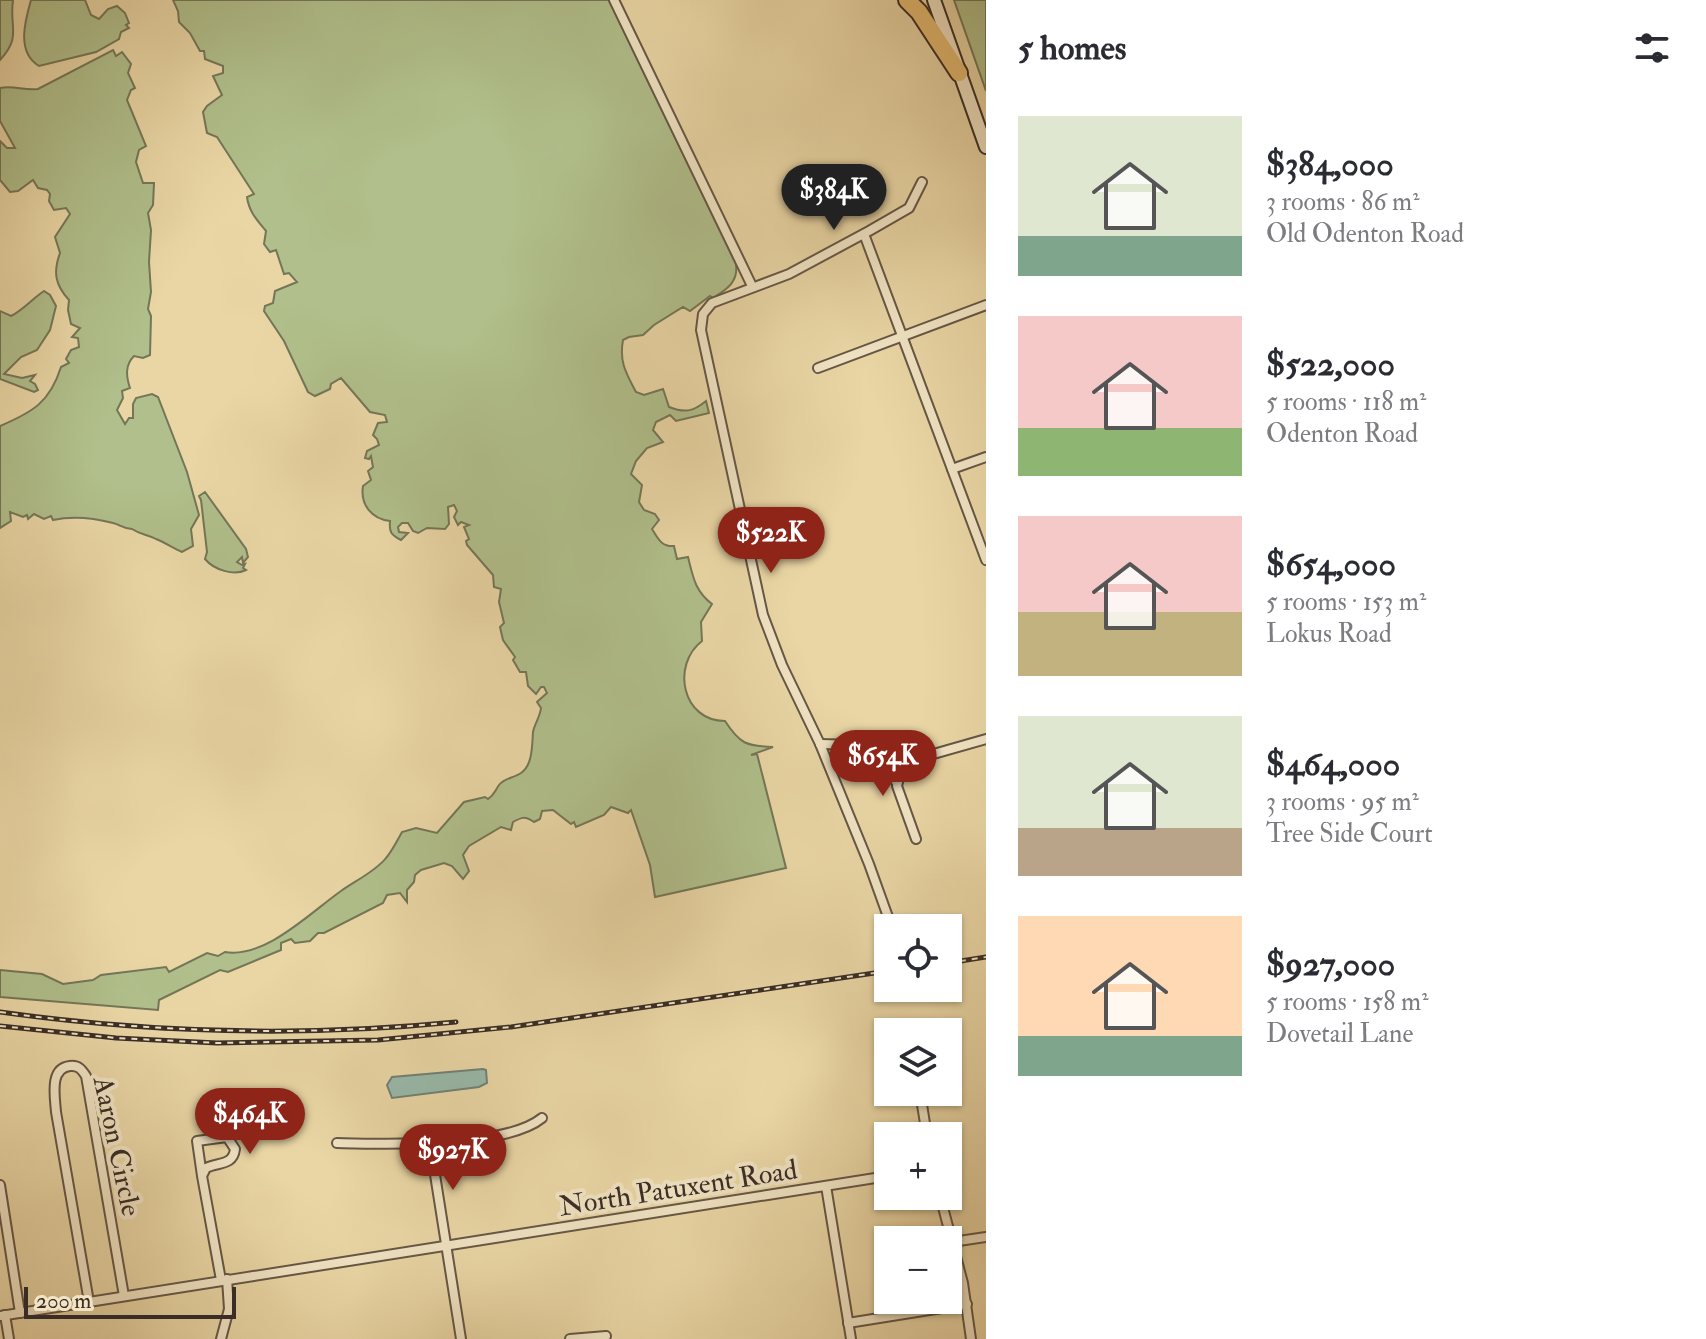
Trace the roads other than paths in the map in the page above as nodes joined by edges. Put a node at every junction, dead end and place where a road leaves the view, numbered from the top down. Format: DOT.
graph roads {
  1 [pos="614,0"];
  2 [pos="907,0"];
  3 [pos="934,0"];
  4 [pos="959,73"];
  5 [pos="986,147"];
  6 [pos="922,182"];
  7 [pos="864,234"];
  8 [pos="752,286"];
  9 [pos="986,305"];
  10 [pos="903,338"];
  11 [pos="818,368"];
  12 [pos="986,457"];
  13 [pos="952,469"];
  14 [pos="986,560"];
  15 [pos="986,739"];
  16 [pos="820,744"];
  17 [pos="883,749"];
  18 [pos="905,754"];
  19 [pos="930,755"];
  20 [pos="900,771"];
  21 [pos="896,782"];
  22 [pos="916,839"];
  23 [pos="887,914"];
  24 [pos="542,1118"];
  25 [pos="337,1143"];
  26 [pos="430,1143"];
  27 [pos="202,1176"];
  28 [pos="874,1178"];
  29 [pos="0,1185"];
  30 [pos="826,1186"];
  31 [pos="986,1237"];
  32 [pos="962,1241"];
  33 [pos="445,1246"];
  34 [pos="224,1280"];
  35 [pos="962,1283"];
  36 [pos="124,1296"];
  37 [pos="89,1302"];
  38 [pos="967,1304"];
  39 [pos="20,1313"];
  40 [pos="3,1316"];
  41 [pos="848,1323"];
  42 [pos="606,1336"];
  43 [pos="9,1339"];
  44 [pos="221,1339"];
  45 [pos="461,1339"];
  46 [pos="570,1339"];
  47 [pos="851,1339"];
  48 [pos="971,1339"];
  1 -- 8 [label="street"];
  2 -- 4 [label="highway"];
  3 -- 4 [label="main road"];
  4 -- 5 [label="main road"];
  6 -- 7 [label="street"];
  7 -- 8 [label="street"];
  7 -- 10 [label="street"];
  8 -- 16 [label="street"];
  9 -- 10 [label="street"];
  10 -- 11 [label="street"];
  10 -- 13 [label="street"];
  12 -- 13 [label="street"];
  13 -- 14 [label="street"];
  15 -- 19 [label="street"];
  16 -- 17 [label="street"];
  16 -- 23 [label="street"];
  17 -- 18 [label="street"];
  17 -- 21 [label="street"];
  18 -- 19 [label="street"];
  18 -- 20 [label="street"];
  19 -- 20 [label="street"];
  20 -- 21 [label="street"];
  21 -- 22 [label="street"];
  24 -- 26 [label="street"];
  25 -- 26 [label="street"];
  26 -- 33 [label="street"];
  27 -- 27 [label="street"];
  27 -- 34 [label="street"];
  28 -- 30 [label="street, North Patuxent Road"];
  29 -- 39 [label="street"];
  30 -- 33 [label="street, North Patuxent Road"];
  30 -- 41 [label="street"];
  31 -- 32 [label="street"];
  33 -- 34 [label="street, North Patuxent Road"];
  33 -- 45 [label="street"];
  34 -- 36 [label="street, North Patuxent Road"];
  34 -- 44 [label="street"];
  35 -- 38 [label="street"];
  36 -- 37 [label="street, North Patuxent Road"];
  36 -- 37 [label="street, Aaron Circle"];
  37 -- 39 [label="street, North Patuxent Road"];
  38 -- 41 [label="street"];
  38 -- 48 [label="street"];
  39 -- 40 [label="street, North Patuxent Road"];
  40 -- 43 [label="street"];
  41 -- 47 [label="street"];
  42 -- 46 [label="street"];
}
